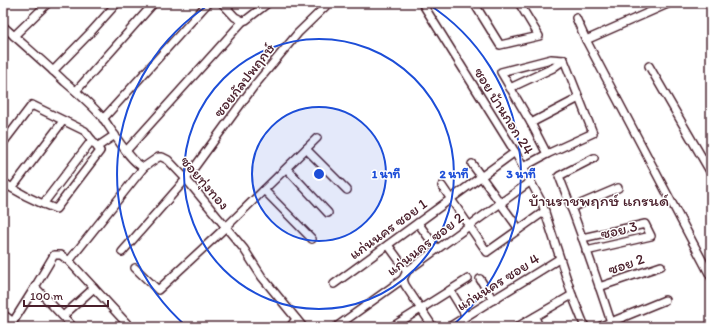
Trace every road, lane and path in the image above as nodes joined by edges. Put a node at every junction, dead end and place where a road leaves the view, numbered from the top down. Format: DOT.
graph roads {
  1 [pos="48,3"];
  2 [pos="117,3"];
  3 [pos="154,3"];
  4 [pos="208,3"];
  5 [pos="222,3"];
  6 [pos="268,3"];
  7 [pos="329,3"];
  8 [pos="422,3"];
  9 [pos="474,3"];
  10 [pos="519,3"];
  11 [pos="670,3"];
  12 [pos="576,18"];
  13 [pos="243,21"];
  14 [pos="3,26"];
  15 [pos="14,36"];
  16 [pos="586,40"];
  17 [pos="564,60"];
  18 [pos="649,66"];
  19 [pos="53,70"];
  20 [pos="510,88"];
  21 [pos="76,92"];
  22 [pos="579,98"];
  23 [pos="103,119"];
  24 [pos="63,121"];
  25 [pos="531,123"];
  26 [pos="115,135"];
  27 [pos="317,138"];
  28 [pos="3,143"];
  29 [pos="94,143"];
  30 [pos="306,149"];
  31 [pos="126,151"];
  32 [pos="515,152"];
  33 [pos="547,154"];
  34 [pos="594,158"];
  35 [pos="472,164"];
  36 [pos="144,167"];
  37 [pos="523,167"];
  38 [pos="287,169"];
  39 [pos="711,174"];
  40 [pos="481,177"];
  41 [pos="186,179"];
  42 [pos="530,181"];
  43 [pos="3,182"];
  44 [pos="442,186"];
  45 [pos="12,188"];
  46 [pos="618,188"];
  47 [pos="264,190"];
  48 [pos="347,190"];
  49 [pos="451,199"];
  50 [pos="500,203"];
  51 [pos="43,204"];
  52 [pos="571,208"];
  53 [pos="545,211"];
  54 [pos="328,213"];
  55 [pos="418,223"];
  56 [pos="469,226"];
  57 [pos="225,228"];
  58 [pos="519,229"];
  59 [pos="582,238"];
  60 [pos="312,239"];
  61 [pos="388,245"];
  62 [pos="437,249"];
  63 [pos="586,251"];
  64 [pos="122,252"];
  65 [pos="559,259"];
  66 [pos="69,261"];
  67 [pos="661,266"];
  68 [pos="135,268"];
  69 [pos="407,270"];
  70 [pos="711,277"];
  71 [pos="403,279"];
  72 [pos="468,279"];
  73 [pos="480,279"];
  74 [pos="334,284"];
  75 [pos="35,287"];
  76 [pos="599,287"];
  77 [pos="94,288"];
  78 [pos="450,290"];
  79 [pos="572,295"];
  80 [pos="493,300"];
  81 [pos="665,300"];
  82 [pos="421,309"];
  83 [pos="3,314"];
  84 [pos="63,316"];
  85 [pos="466,316"];
  86 [pos="535,317"];
  87 [pos="296,319"];
  88 [pos="610,322"];
  89 [pos="16,325"];
  90 [pos="395,326"];
  91 [pos="73,327"];
  92 [pos="130,327"];
  93 [pos="290,327"];
  94 [pos="303,327"];
  95 [pos="336,327"];
  96 [pos="433,327"];
  97 [pos="449,327"];
  98 [pos="517,327"];
  99 [pos="539,327"];
  100 [pos="585,327"];
  101 [pos="599,327"];
  1 -- 15 [label="street"];
  2 -- 19 [label="street"];
  3 -- 21 [label="street"];
  4 -- 23 [label="street"];
  5 -- 13 [label="street"];
  6 -- 13 [label="street"];
  7 -- 41 [label="street, ซอยกัลปพฤกษ์"];
  8 -- 32 [label="street, ซอย บ้านกอก 24"];
  9 -- 10 [label="street"];
  11 -- 16 [label="street"];
  12 -- 16 [label="street"];
  13 -- 31 [label="street"];
  14 -- 15 [label="street"];
  15 -- 19 [label="street"];
  16 -- 70 [label="street"];
  17 -- 20 [label="street"];
  17 -- 20 [label="street"];
  17 -- 22 [label="street"];
  18 -- 39 [label="street"];
  19 -- 21 [label="street"];
  20 -- 25 [label="street"];
  21 -- 23 [label="street"];
  22 -- 25 [label="street"];
  22 -- 33 [label="street"];
  23 -- 26 [label="street"];
  24 -- 28 [label="street"];
  24 -- 29 [label="street"];
  24 -- 45 [label="street"];
  25 -- 33 [label="street"];
  26 -- 29 [label="street"];
  26 -- 31 [label="street"];
  27 -- 30 [label="street"];
  29 -- 51 [label="street"];
  29 -- 51 [label="street"];
  30 -- 38 [label="street"];
  30 -- 48 [label="street"];
  31 -- 36 [label="street"];
  32 -- 37 [label="street, ซอย บ้านกอก 24"];
  32 -- 40 [label="street, แก่นนคร ซอย 1"];
  33 -- 37 [label="street"];
  34 -- 52 [label="street"];
  35 -- 40 [label="street"];
  36 -- 41 [label="street, ซอยทุ่งทอง"];
  36 -- 66 [label="street"];
  37 -- 42 [label="street, ซอย บ้านกอก 24"];
  38 -- 47 [label="street"];
  38 -- 54 [label="street"];
  40 -- 49 [label="street, แก่นนคร ซอย 1"];
  40 -- 50 [label="street"];
  41 -- 57 [label="street, ซอยทุ่งทอง"];
  41 -- 64 [label="street, ซอยกัลปพฤกษ์"];
  42 -- 50 [label="street, แก่นนคร ซอย 2"];
  42 -- 53 [label="street, ซอย บ้านกอก 24"];
  43 -- 45 [label="street"];
  44 -- 49 [label="street"];
  45 -- 51 [label="street"];
  46 -- 52 [label="street"];
  47 -- 57 [label="street"];
  47 -- 60 [label="street"];
  49 -- 55 [label="street, แก่นนคร ซอย 1"];
  49 -- 56 [label="street"];
  50 -- 56 [label="street, แก่นนคร ซอย 2"];
  50 -- 58 [label="street"];
  52 -- 59 [label="street"];
  53 -- 58 [label="street"];
  53 -- 65 [label="street, ซอย บ้านกอก 24"];
  55 -- 61 [label="street, แก่นนคร ซอย 1"];
  55 -- 62 [label="street"];
  56 -- 58 [label="street"];
  56 -- 62 [label="street, แก่นนคร ซอย 2"];
  57 -- 68 [label="street"];
  57 -- 87 [label="street, ซอยทุ่งทอง"];
  59 -- 63 [label="street"];
  59 -- 63 [label="street, ซอย 3"];
  61 -- 69 [label="street"];
  61 -- 74 [label="street, แก่นนคร ซอย 1"];
  62 -- 69 [label="street, แก่นนคร ซอย 2"];
  63 -- 76 [label="street"];
  65 -- 79 [label="street, ซอย บ้านกอก 24"];
  65 -- 80 [label="street, แก่นนคร ซอย 4"];
  66 -- 75 [label="street"];
  66 -- 77 [label="street"];
  67 -- 76 [label="street, ซอย 2"];
  69 -- 71 [label="street, แก่นนคร ซอย 2"];
  71 -- 82 [label="street"];
  71 -- 95 [label="street, แก่นนคร ซอย 2"];
  72 -- 78 [label="street"];
  73 -- 80 [label="street"];
  75 -- 84 [label="street"];
  75 -- 89 [label="street"];
  76 -- 88 [label="street"];
  77 -- 84 [label="street"];
  77 -- 92 [label="street"];
  78 -- 82 [label="street"];
  78 -- 85 [label="street"];
  79 -- 86 [label="street"];
  79 -- 100 [label="street, ซอย บ้านกอก 24"];
  80 -- 85 [label="street, แก่นนคร ซอย 4"];
  81 -- 88 [label="street"];
  82 -- 90 [label="street"];
  82 -- 96 [label="street"];
  83 -- 89 [label="street"];
  84 -- 91 [label="street"];
  85 -- 97 [label="street, แก่นนคร ซอย 4"];
  86 -- 98 [label="street"];
  86 -- 99 [label="street"];
  87 -- 93 [label="street"];
  87 -- 94 [label="street, ซอยทุ่งทอง"];
  88 -- 101 [label="street"];
}
